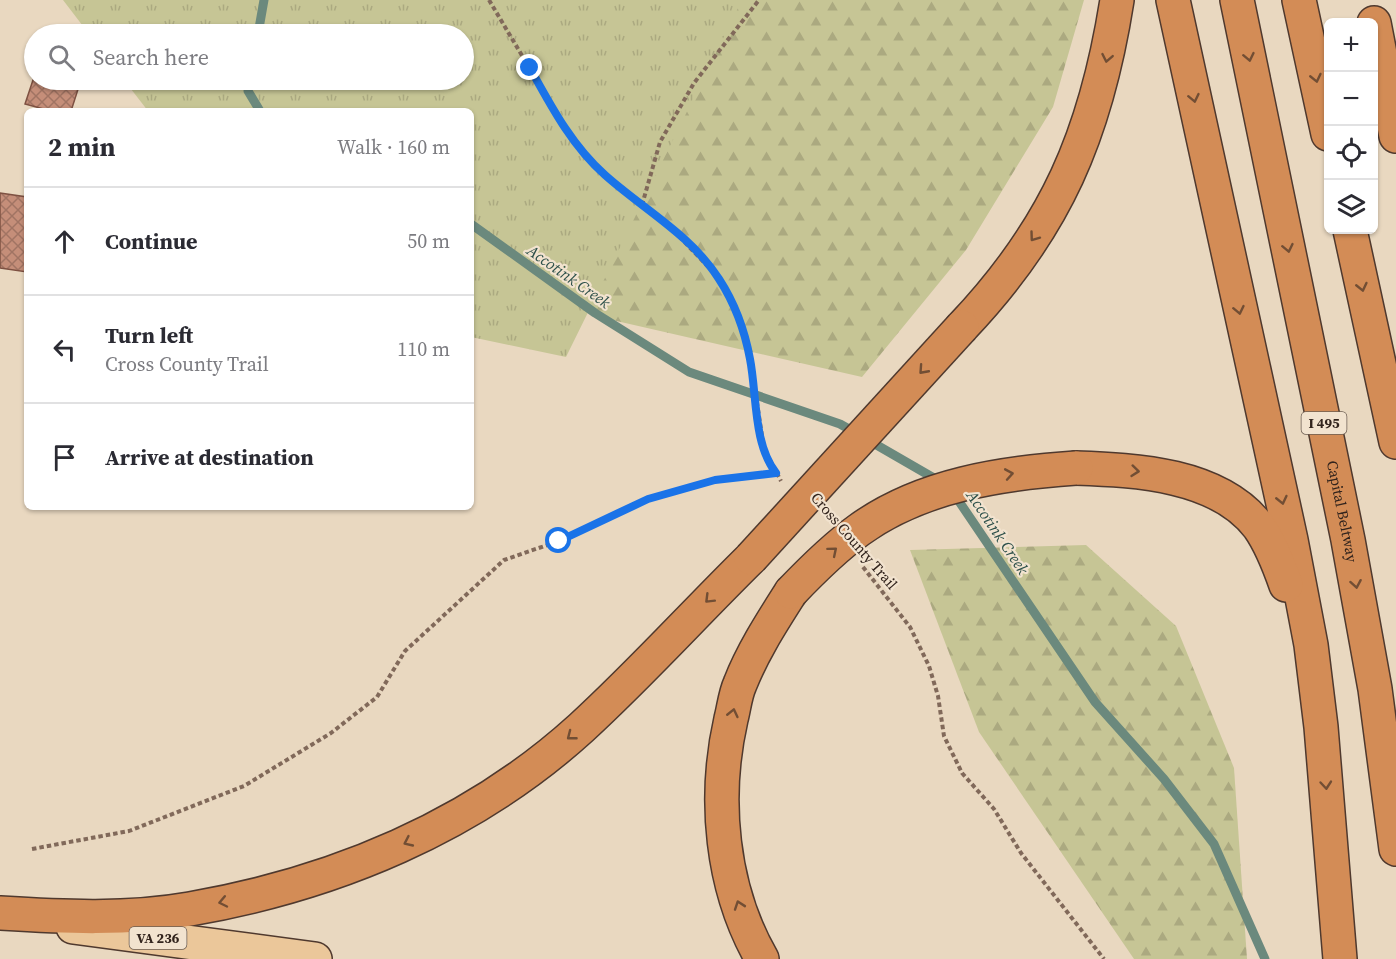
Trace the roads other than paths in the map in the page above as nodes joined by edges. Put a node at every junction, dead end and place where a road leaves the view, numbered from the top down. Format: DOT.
graph roads {
  1 [pos="1117,0"];
  2 [pos="1173,0"];
  3 [pos="1237,0"];
  4 [pos="1299,0"];
  5 [pos="1369,0"];
  6 [pos="1372,18"];
  7 [pos="1378,48"];
  8 [pos="1327,126"];
  9 [pos="1396,136"];
  10 [pos="1351,234"];
  11 [pos="1396,442"];
  12 [pos="1321,727"];
  13 [pos="1396,849"];
  14 [pos="0,915"];
  15 [pos="315,959"];
  16 [pos="762,959"];
  17 [pos="1341,959"];
  1 -- 14 [label="highway, one-way, bridge"];
  2 -- 12 [label="highway, one-way"];
  3 -- 13 [label="highway, Capital Beltway / I 495, one-way"];
  4 -- 8 [label="highway, one-way"];
  5 -- 6 [label="highway"];
  7 -- 9 [label="highway"];
  10 -- 11 [label="highway, one-way"];
  16 -- 12 [label="highway, one-way, bridge"];
  12 -- 17 [label="highway, one-way"];
  14 -- 15 [label="main road, VA 236"];
}
